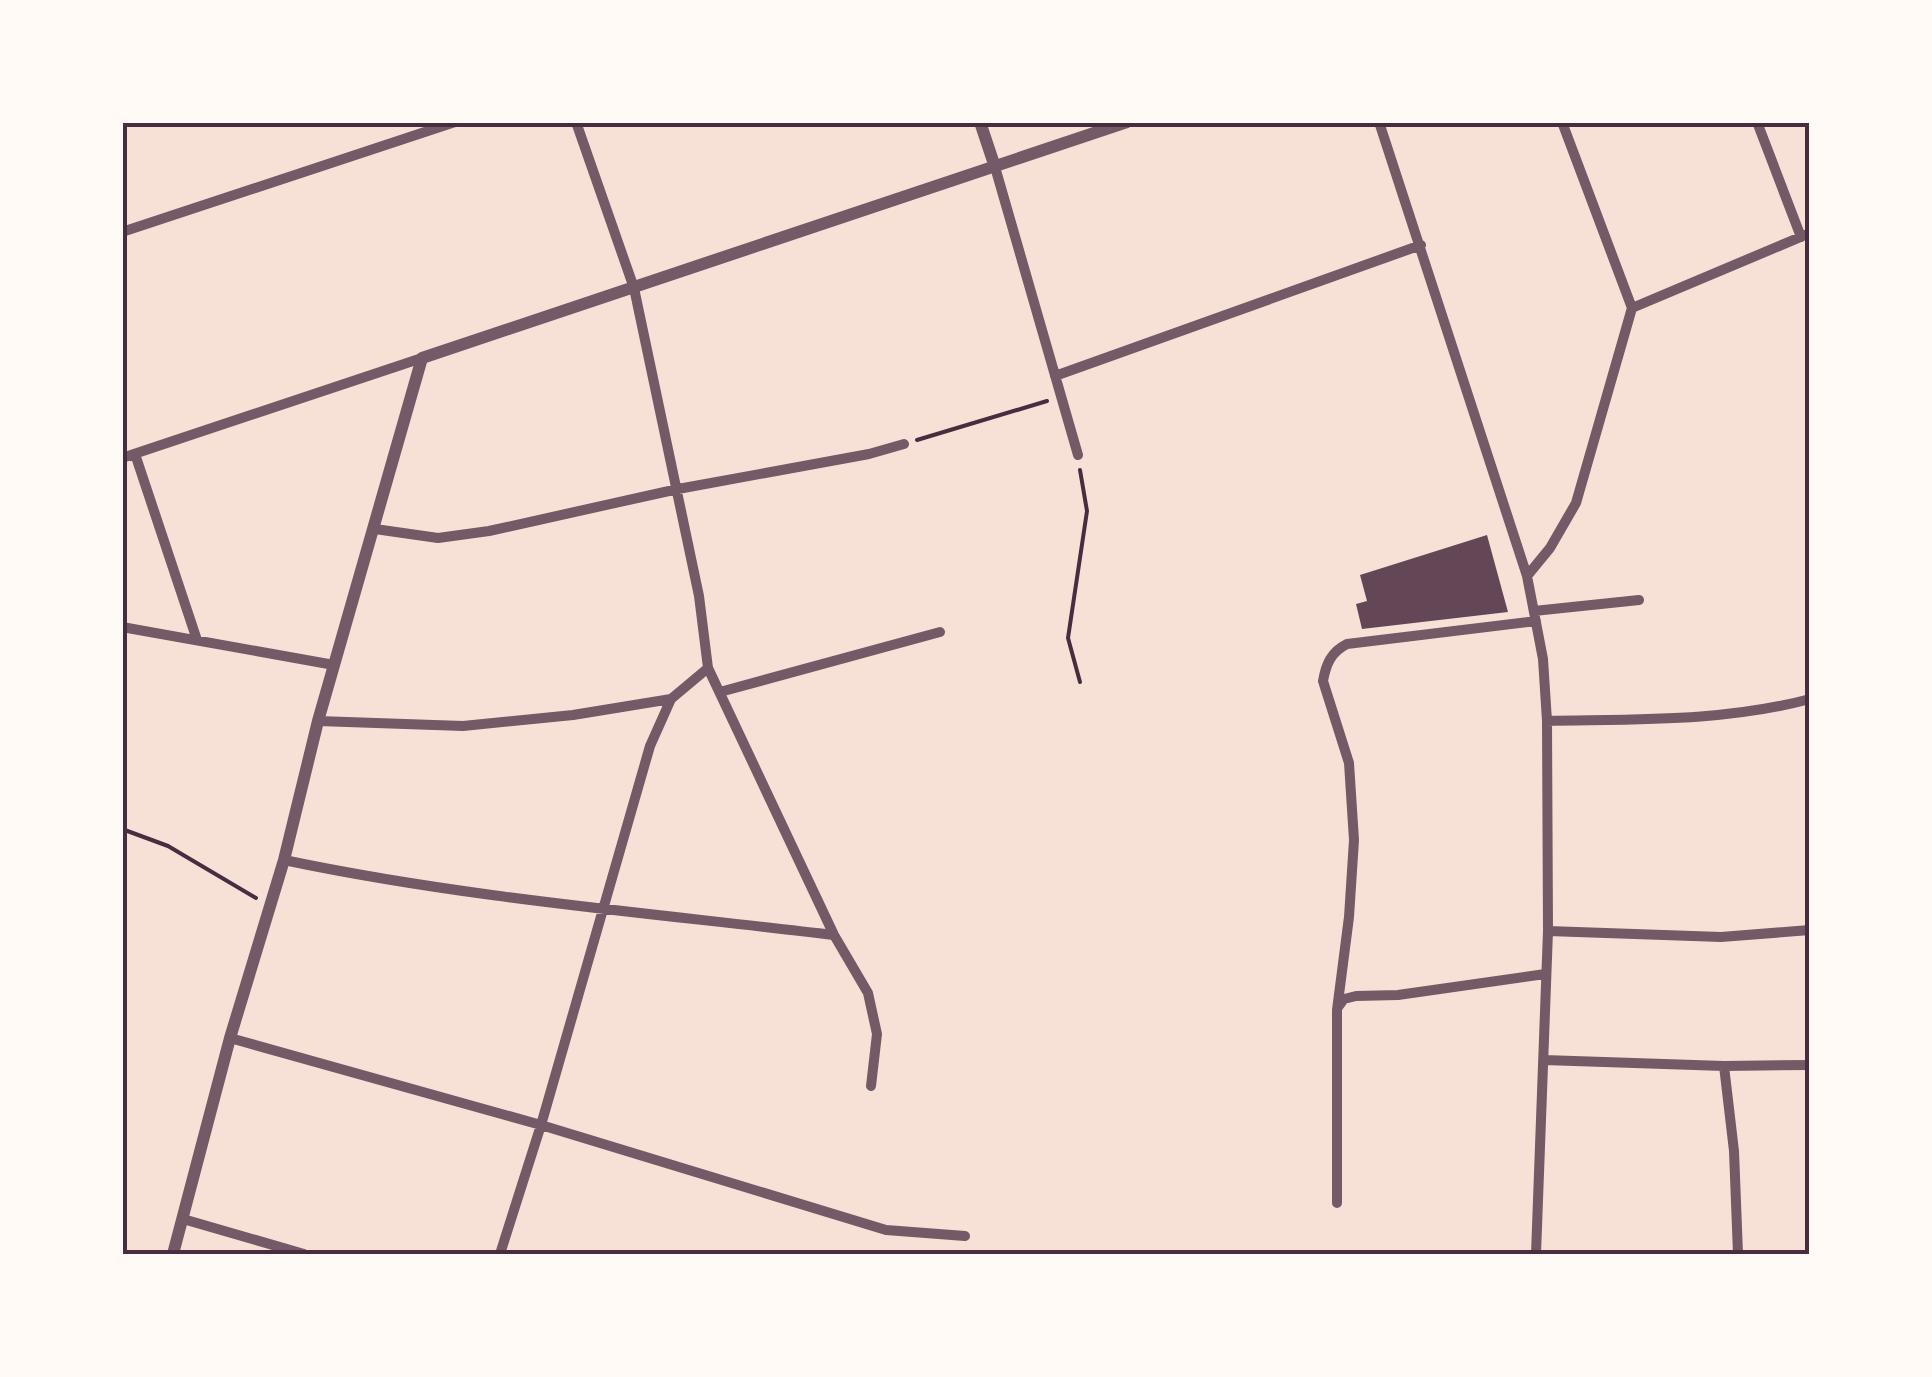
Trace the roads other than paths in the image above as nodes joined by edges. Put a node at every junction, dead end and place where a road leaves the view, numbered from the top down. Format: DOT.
graph roads {
  1 [pos="455,122"];
  2 [pos="576,122"];
  3 [pos="980,122"];
  4 [pos="1127,122"];
  5 [pos="1380,122"];
  6 [pos="1562,122"];
  7 [pos="1757,122"];
  8 [pos="995,167"];
  9 [pos="122,232"];
  10 [pos="1805,235"];
  11 [pos="1420,244"];
  12 [pos="634,288"];
  13 [pos="1632,308"];
  14 [pos="422,358"];
  15 [pos="1055,376"];
  16 [pos="904,444"];
  17 [pos="135,454"];
  18 [pos="1078,455"];
  19 [pos="122,458"];
  20 [pos="678,489"];
  21 [pos="375,529"];
  22 [pos="1527,576"];
  23 [pos="1639,600"];
  24 [pos="1536,616"];
  25 [pos="122,627"];
  26 [pos="940,632"];
  27 [pos="197,640"];
  28 [pos="334,665"];
  29 [pos="708,668"];
  30 [pos="720,692"];
  31 [pos="1810,698"];
  32 [pos="671,699"];
  33 [pos="1547,720"];
  34 [pos="318,721"];
  35 [pos="284,860"];
  36 [pos="601,908"];
  37 [pos="1810,930"];
  38 [pos="1548,931"];
  39 [pos="834,935"];
  40 [pos="1545,974"];
  41 [pos="1337,1010"];
  42 [pos="230,1038"];
  43 [pos="1544,1060"];
  44 [pos="1810,1065"];
  45 [pos="1724,1066"];
  46 [pos="871,1086"];
  47 [pos="541,1125"];
  48 [pos="1337,1203"];
  49 [pos="183,1219"];
  50 [pos="965,1236"];
  51 [pos="173,1254"];
  52 [pos="304,1254"];
  53 [pos="500,1254"];
  54 [pos="1536,1254"];
  55 [pos="1738,1254"];
  1 -- 9 [label="street"];
  2 -- 12 [label="street"];
  3 -- 8 [label="street"];
  4 -- 8 [label="street"];
  5 -- 11 [label="street"];
  6 -- 13 [label="street"];
  7 -- 10 [label="street"];
  8 -- 12 [label="street"];
  8 -- 15 [label="street"];
  10 -- 13 [label="street"];
  11 -- 15 [label="street"];
  11 -- 22 [label="street"];
  12 -- 14 [label="street"];
  12 -- 20 [label="street"];
  13 -- 22 [label="street"];
  14 -- 17 [label="street"];
  14 -- 21 [label="street"];
  15 -- 18 [label="street"];
  16 -- 20 [label="street"];
  17 -- 19 [label="street"];
  17 -- 27 [label="street"];
  20 -- 21 [label="street"];
  20 -- 29 [label="street"];
  21 -- 28 [label="street"];
  22 -- 24 [label="street"];
  23 -- 24 [label="street"];
  24 -- 33 [label="street"];
  24 -- 41 [label="street"];
  25 -- 27 [label="street"];
  26 -- 30 [label="street"];
  27 -- 28 [label="street"];
  28 -- 34 [label="street"];
  29 -- 30 [label="street"];
  29 -- 32 [label="street"];
  30 -- 39 [label="street"];
  31 -- 33 [label="street"];
  32 -- 34 [label="street"];
  32 -- 36 [label="street"];
  33 -- 38 [label="street"];
  34 -- 35 [label="street"];
  35 -- 36 [label="street"];
  35 -- 42 [label="street"];
  36 -- 39 [label="street"];
  36 -- 47 [label="street"];
  37 -- 38 [label="street"];
  38 -- 40 [label="street"];
  39 -- 46 [label="street"];
  40 -- 41 [label="street"];
  40 -- 43 [label="street"];
  41 -- 48 [label="street"];
  42 -- 47 [label="street"];
  42 -- 49 [label="street"];
  43 -- 45 [label="street"];
  43 -- 54 [label="street"];
  44 -- 45 [label="street"];
  45 -- 55 [label="street"];
  47 -- 50 [label="street"];
  47 -- 53 [label="street"];
  49 -- 51 [label="street"];
  49 -- 52 [label="street"];
}
